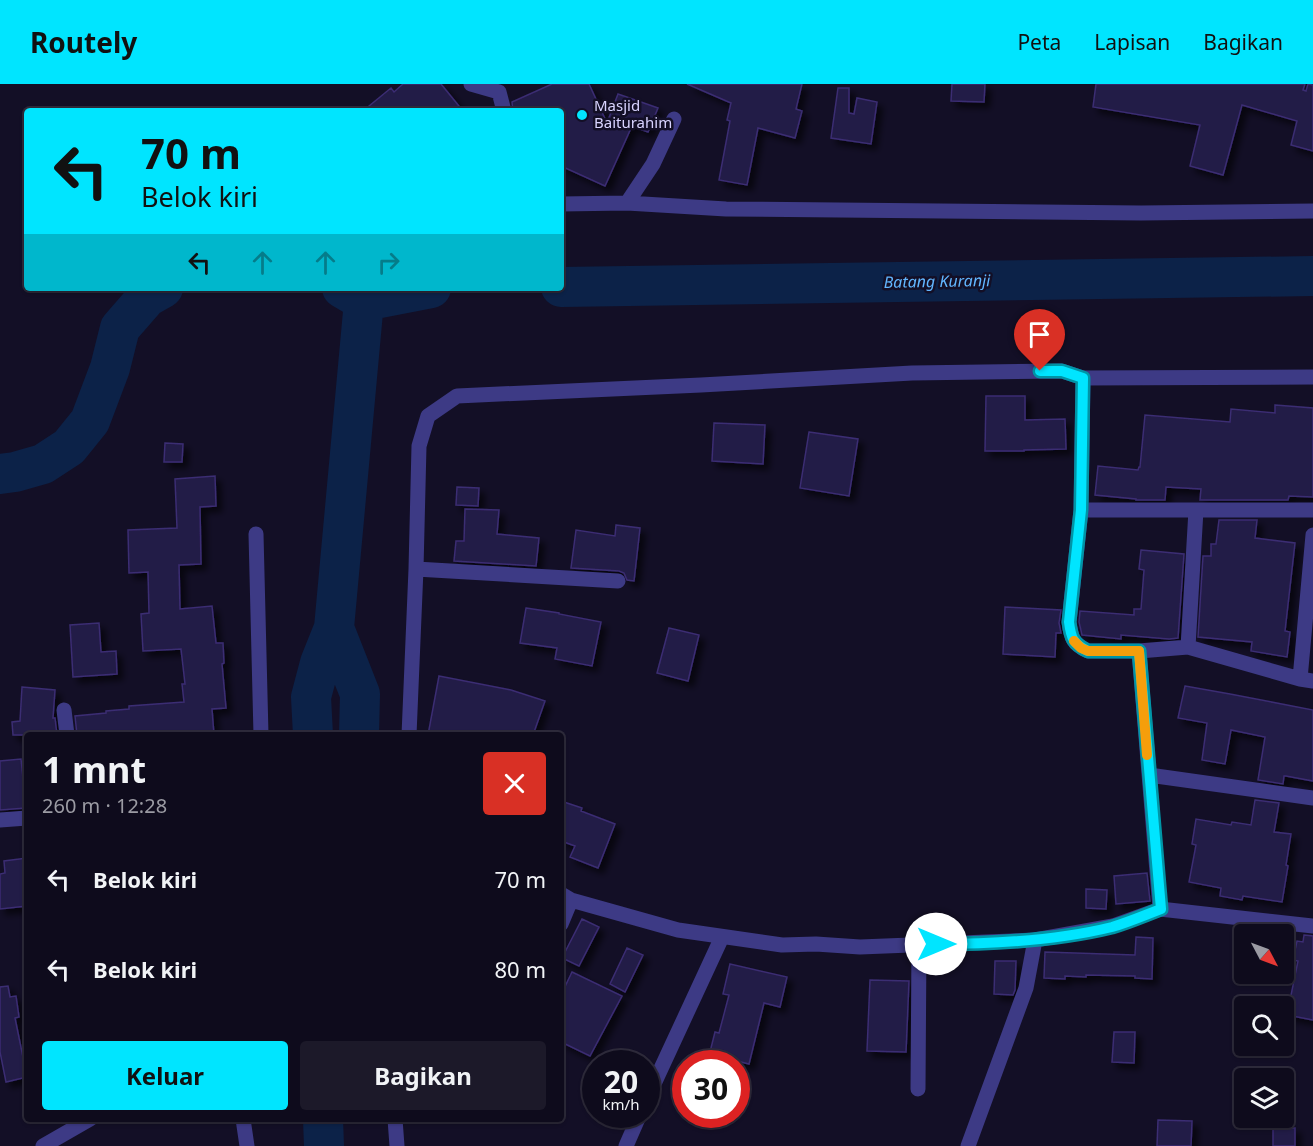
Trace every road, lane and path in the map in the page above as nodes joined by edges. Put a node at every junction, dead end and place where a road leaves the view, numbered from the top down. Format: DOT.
graph roads {
  1 [pos="471,84"];
  2 [pos="502,88"];
  3 [pos="504,108"];
  4 [pos="674,119"];
  5 [pos="627,203"];
  6 [pos="564,204"];
  7 [pos="1313,211"];
  8 [pos="1313,376"];
  9 [pos="1083,378"];
  10 [pos="1081,510"];
  11 [pos="1196,510"];
  12 [pos="1313,510"];
  13 [pos="256,534"];
  14 [pos="1313,535"];
  15 [pos="416,569"];
  16 [pos="618,581"];
  17 [pos="1188,647"];
  18 [pos="1139,651"];
  19 [pos="1306,680"];
  20 [pos="64,710"];
  21 [pos="67,732"];
  22 [pos="261,732"];
  23 [pos="409,732"];
  24 [pos="1149,775"];
  25 [pos="1313,798"];
  26 [pos="24,818"];
  27 [pos="0,820"];
  28 [pos="566,897"];
  29 [pos="1161,909"];
  30 [pos="1313,926"];
  31 [pos="722,937"];
  32 [pos="1035,940"];
  33 [pos="919,944"];
  34 [pos="660,1071"];
  35 [pos="918,1089"];
  36 [pos="85,1122"];
  37 [pos="243,1122"];
  38 [pos="395,1122"];
  39 [pos="634,1128"];
  40 [pos="43,1146"];
  41 [pos="247,1146"];
  42 [pos="397,1146"];
  43 [pos="626,1146"];
  44 [pos="968,1146"];
  1 -- 2 [label="street"];
  2 -- 3 [label="street"];
  4 -- 5 [label="street"];
  5 -- 6 [label="street"];
  5 -- 7 [label="street"];
  8 -- 9 [label="street"];
  9 -- 10 [label="street"];
  9 -- 15 [label="street"];
  10 -- 11 [label="street"];
  10 -- 18 [label="street"];
  11 -- 12 [label="street"];
  11 -- 17 [label="street"];
  13 -- 22 [label="street"];
  14 -- 19 [label="street"];
  15 -- 16 [label="street"];
  15 -- 23 [label="street"];
  17 -- 18 [label="street"];
  17 -- 19 [label="street"];
  18 -- 24 [label="street"];
  20 -- 21 [label="street"];
  24 -- 25 [label="street"];
  24 -- 29 [label="street"];
  26 -- 27 [label="street"];
  28 -- 31 [label="street"];
  29 -- 30 [label="street"];
  29 -- 32 [label="street"];
  31 -- 33 [label="street"];
  31 -- 34 [label="street"];
  32 -- 33 [label="street"];
  32 -- 44 [label="street"];
  33 -- 35 [label="street"];
  36 -- 40 [label="street"];
  37 -- 41 [label="street"];
  38 -- 42 [label="street"];
  39 -- 43 [label="street"];
}
